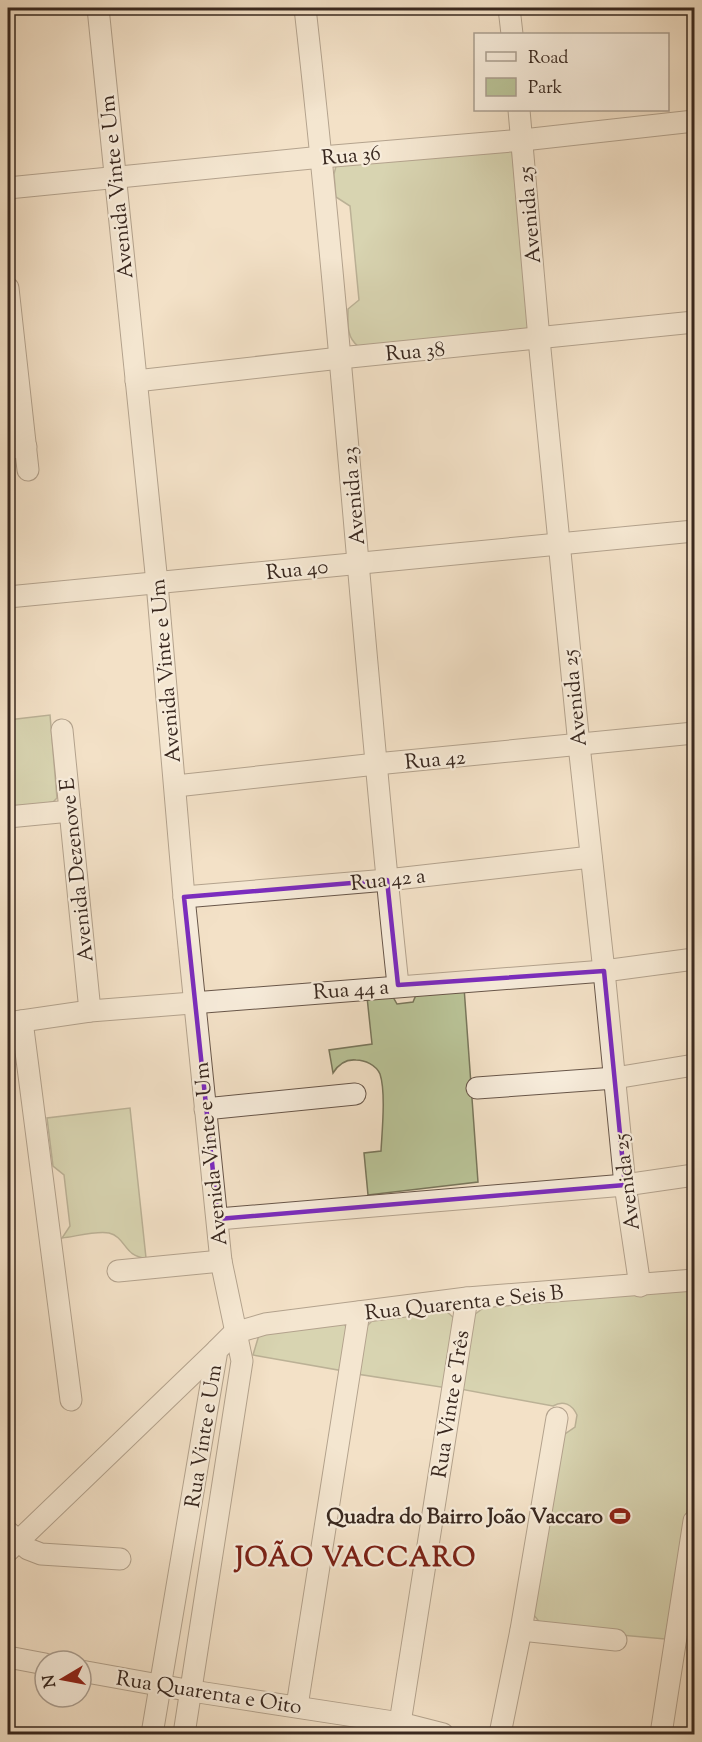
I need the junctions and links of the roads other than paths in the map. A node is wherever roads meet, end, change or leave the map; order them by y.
1 (98, 8) edge
2 (305, 8) edge
3 (509, 8) edge
4 (512, 33) edge
5 (519, 111) edge
6 (694, 121) edge
7 (523, 140) junction
8 (322, 157) junction
9 (115, 178) junction
10 (8, 188) edge
11 (8, 288) edge
12 (694, 322) edge
13 (539, 339) junction
14 (340, 358) junction
15 (136, 381) junction
16 (16, 448) edge
17 (28, 470) dead end
18 (694, 531) edge
19 (560, 544) junction
20 (359, 563) junction
21 (157, 583) junction
22 (8, 597) edge
23 (62, 729) dead end
24 (694, 734) edge
25 (579, 745) junction
26 (376, 764) junction
27 (176, 786) junction
28 (70, 811) junction
29 (8, 818) edge
30 (591, 857) junction
31 (387, 880) junction
32 (184, 897) junction
33 (694, 959) edge
34 (604, 971) junction
35 (398, 985) junction
36 (195, 1001) junction
37 (90, 1011) junction
38 (15, 1022) edge
39 (694, 1065) edge
40 (615, 1078) junction
41 (477, 1088) dead end
42 (355, 1094) dead end
43 (205, 1109) junction
44 (694, 1175) edge
45 (625, 1185) junction
46 (218, 1219) junction
47 (221, 1261) junction
48 (118, 1271) dead end
49 (694, 1280) edge
50 (640, 1286) junction
51 (467, 1298) junction
52 (359, 1312) junction
53 (234, 1333) junction
54 (217, 1350) junction
55 (71, 1400) dead end
56 (557, 1418) dead end
57 (694, 1521) edge
58 (11, 1541) edge
59 (120, 1559) dead end
60 (521, 1630) junction
61 (616, 1640) dead end
62 (8, 1657) edge
63 (33, 1662) edge
64 (93, 1673) edge
65 (161, 1686) junction
66 (192, 1691) junction
67 (297, 1706) junction
68 (400, 1723) junction
69 (152, 1734) edge
70 (184, 1734) edge
71 (438, 1734) edge
72 (500, 1734) edge
73 (661, 1734) edge

1 - 9 street, Avenida Vinte e Um
2 - 8 street, Avenida 23
3 - 4 street
5 - 7 street, Avenida 25
6 - 7 street, Rua 36
7 - 8 street, Rua 36
7 - 13 street, Avenida 25
8 - 9 street, Rua 36
8 - 14 street, Avenida 23
9 - 10 street, Rua 36
9 - 15 street, Avenida Vinte e Um
11 - 16 street
12 - 13 street, Rua 38
13 - 14 street, Rua 38
13 - 19 street, Avenida 25
14 - 15 street, Rua 38
14 - 20 street, Avenida 23
15 - 21 street, Avenida Vinte e Um
16 - 17 street
18 - 19 street, Rua 40
19 - 20 street, Rua 40
19 - 25 street, Avenida 25
20 - 21 street, Rua 40
20 - 26 street, Avenida 23
21 - 22 street, Rua 40
21 - 27 street, Avenida Vinte e Um
23 - 28 street, Avenida Dezenove E
24 - 25 street, Rua 42
25 - 26 street, Rua 42
25 - 30 street, Avenida 25
26 - 27 street, Rua 42
26 - 31 street, Avenida 23
27 - 32 street, Avenida Vinte e Um
28 - 29 street
28 - 37 street, Avenida Dezenove E
30 - 31 street, Rua 42 a
30 - 34 street, Avenida 25
31 - 32 street, Rua 42 a
31 - 35 street, Avenida 23
32 - 36 street, Avenida Vinte e Um
33 - 34 street, Rua 44 a
34 - 35 street, Rua 44 a
34 - 40 street, Avenida 25
35 - 36 street, Rua 44 a
36 - 37 street, Rua 44 a
36 - 43 street, Avenida Vinte e Um
37 - 38 street, Rua 44 a
38 - 55 street
39 - 40 street
40 - 41 street
40 - 45 street, Avenida 25
42 - 43 street
43 - 46 street, Avenida Vinte e Um
44 - 45 street
45 - 46 street
45 - 50 street, Avenida 25
46 - 47 street, Avenida Vinte e Um
47 - 48 street
47 - 53 street, Avenida Vinte e Um
49 - 50 street, Rua Quarenta e Seis B
50 - 51 street, Rua Quarenta e Seis B
51 - 52 street, Rua Quarenta e Seis B
51 - 68 street, Rua Vinte e Três
52 - 53 street, Rua Quarenta e Seis B
52 - 67 street
53 - 54 street, Rua Vinte e Um
53 - 66 street, Rua Vinte e Um
54 - 58 street
54 - 65 street, Rua Vinte e Um
56 - 60 street
57 - 73 street
58 - 59 street
60 - 61 street
60 - 72 street
62 - 63 street
64 - 65 street, Rua Quarenta e Oito
65 - 66 street, Rua Quarenta e Oito
65 - 69 street, Rua Vinte e Um
66 - 67 street, Rua Quarenta e Oito
66 - 70 street, Rua Vinte e Um
67 - 68 street, Rua Quarenta e Oito
68 - 71 street, Rua Quarenta e Oito

